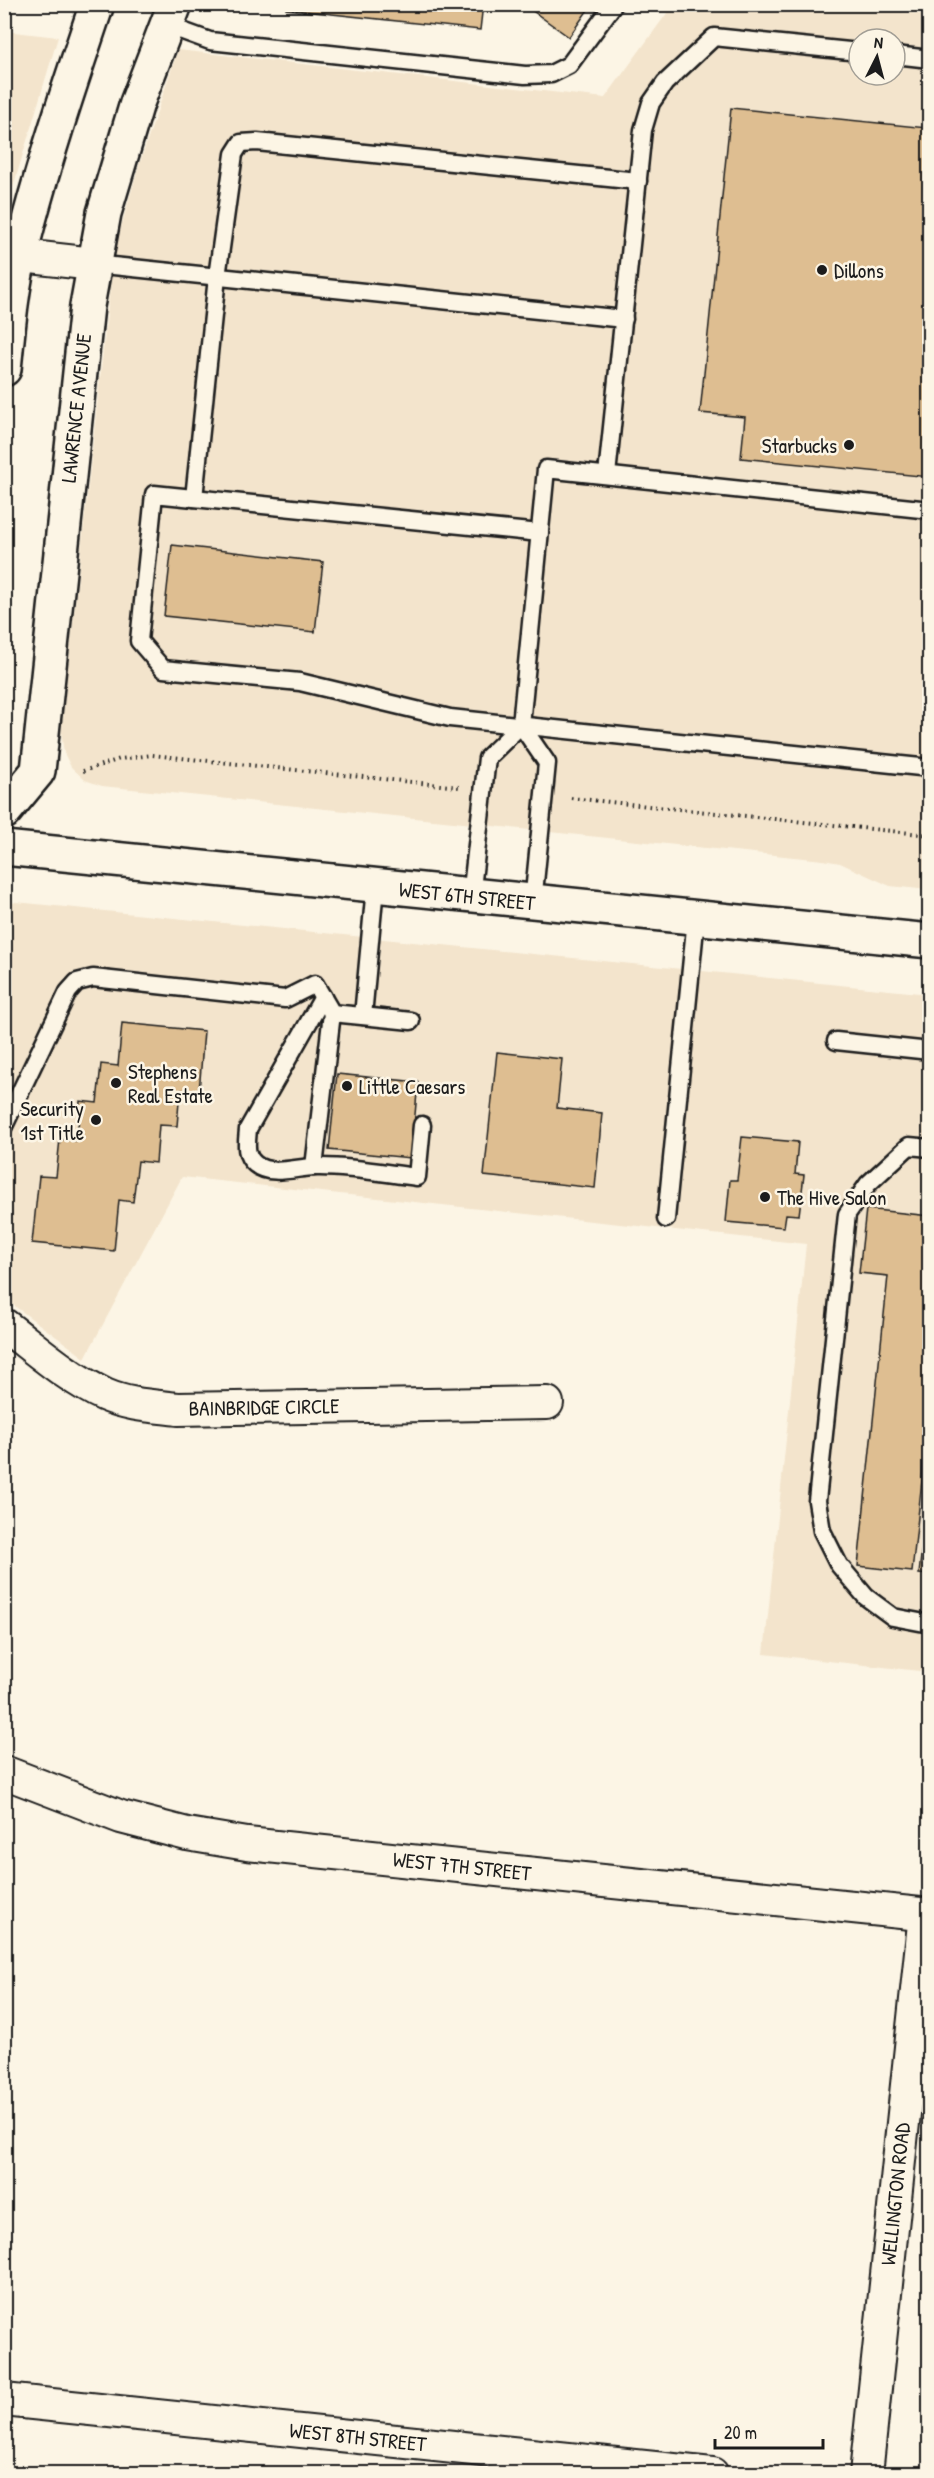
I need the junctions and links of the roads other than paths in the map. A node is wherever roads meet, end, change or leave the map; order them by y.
1 (97, 4) edge
2 (614, 4) edge
3 (170, 15) edge
4 (847, 51) edge
5 (907, 56) edge
6 (930, 59) edge
7 (638, 181) junction
8 (12, 255) edge
9 (94, 264) junction
10 (217, 277) junction
11 (624, 320) junction
12 (4, 369) edge
13 (607, 475) junction
14 (194, 498) junction
15 (930, 510) edge
16 (540, 533) junction
17 (521, 725) junction
18 (930, 768) edge
19 (4, 812) edge
20 (4, 848) edge
21 (375, 887) junction
22 (471, 897) junction
23 (532, 903) junction
24 (696, 918) junction
25 (930, 941) edge
26 (322, 997) junction
27 (332, 1013) junction
28 (363, 1016) junction
29 (411, 1021) dead end
30 (836, 1041) dead end
31 (930, 1051) edge
32 (6, 1117) edge
33 (422, 1125) dead end
34 (930, 1148) edge
35 (314, 1167) junction
36 (666, 1219) dead end
37 (4, 1325) edge
38 (547, 1403) dead end
39 (930, 1624) edge
40 (4, 1772) edge
41 (927, 1914) edge
42 (4, 2400) edge
43 (712, 2474) edge
44 (866, 2474) edge

1 - 8 street
2 - 3 lane
3 - 9 street, LAWRENCE AVENUE
4 - 7 lane
5 - 6 lane
7 - 10 lane
7 - 11 lane
8 - 9 street
8 - 12 street
9 - 10 lane
9 - 19 street, LAWRENCE AVENUE
10 - 11 lane
10 - 14 lane
11 - 13 lane
13 - 15 lane
13 - 16 lane
14 - 16 lane
14 - 17 lane
16 - 17 lane
17 - 18 lane
17 - 22 lane
17 - 23 lane
20 - 21 street, WEST 6TH STREET
21 - 22 street, WEST 6TH STREET
21 - 28 lane
22 - 23 street, WEST 6TH STREET
23 - 24 street, WEST 6TH STREET
24 - 25 street, WEST 6TH STREET
24 - 36 lane
26 - 27 lane
26 - 32 lane
26 - 35 lane
27 - 28 lane
27 - 35 lane
28 - 29 lane
30 - 31 lane
33 - 35 lane
34 - 39 lane
37 - 38 street, BAINBRIDGE CIRCLE
40 - 41 street, WEST 7TH STREET
41 - 44 street, WELLINGTON ROAD
42 - 43 street, WEST 8TH STREET

